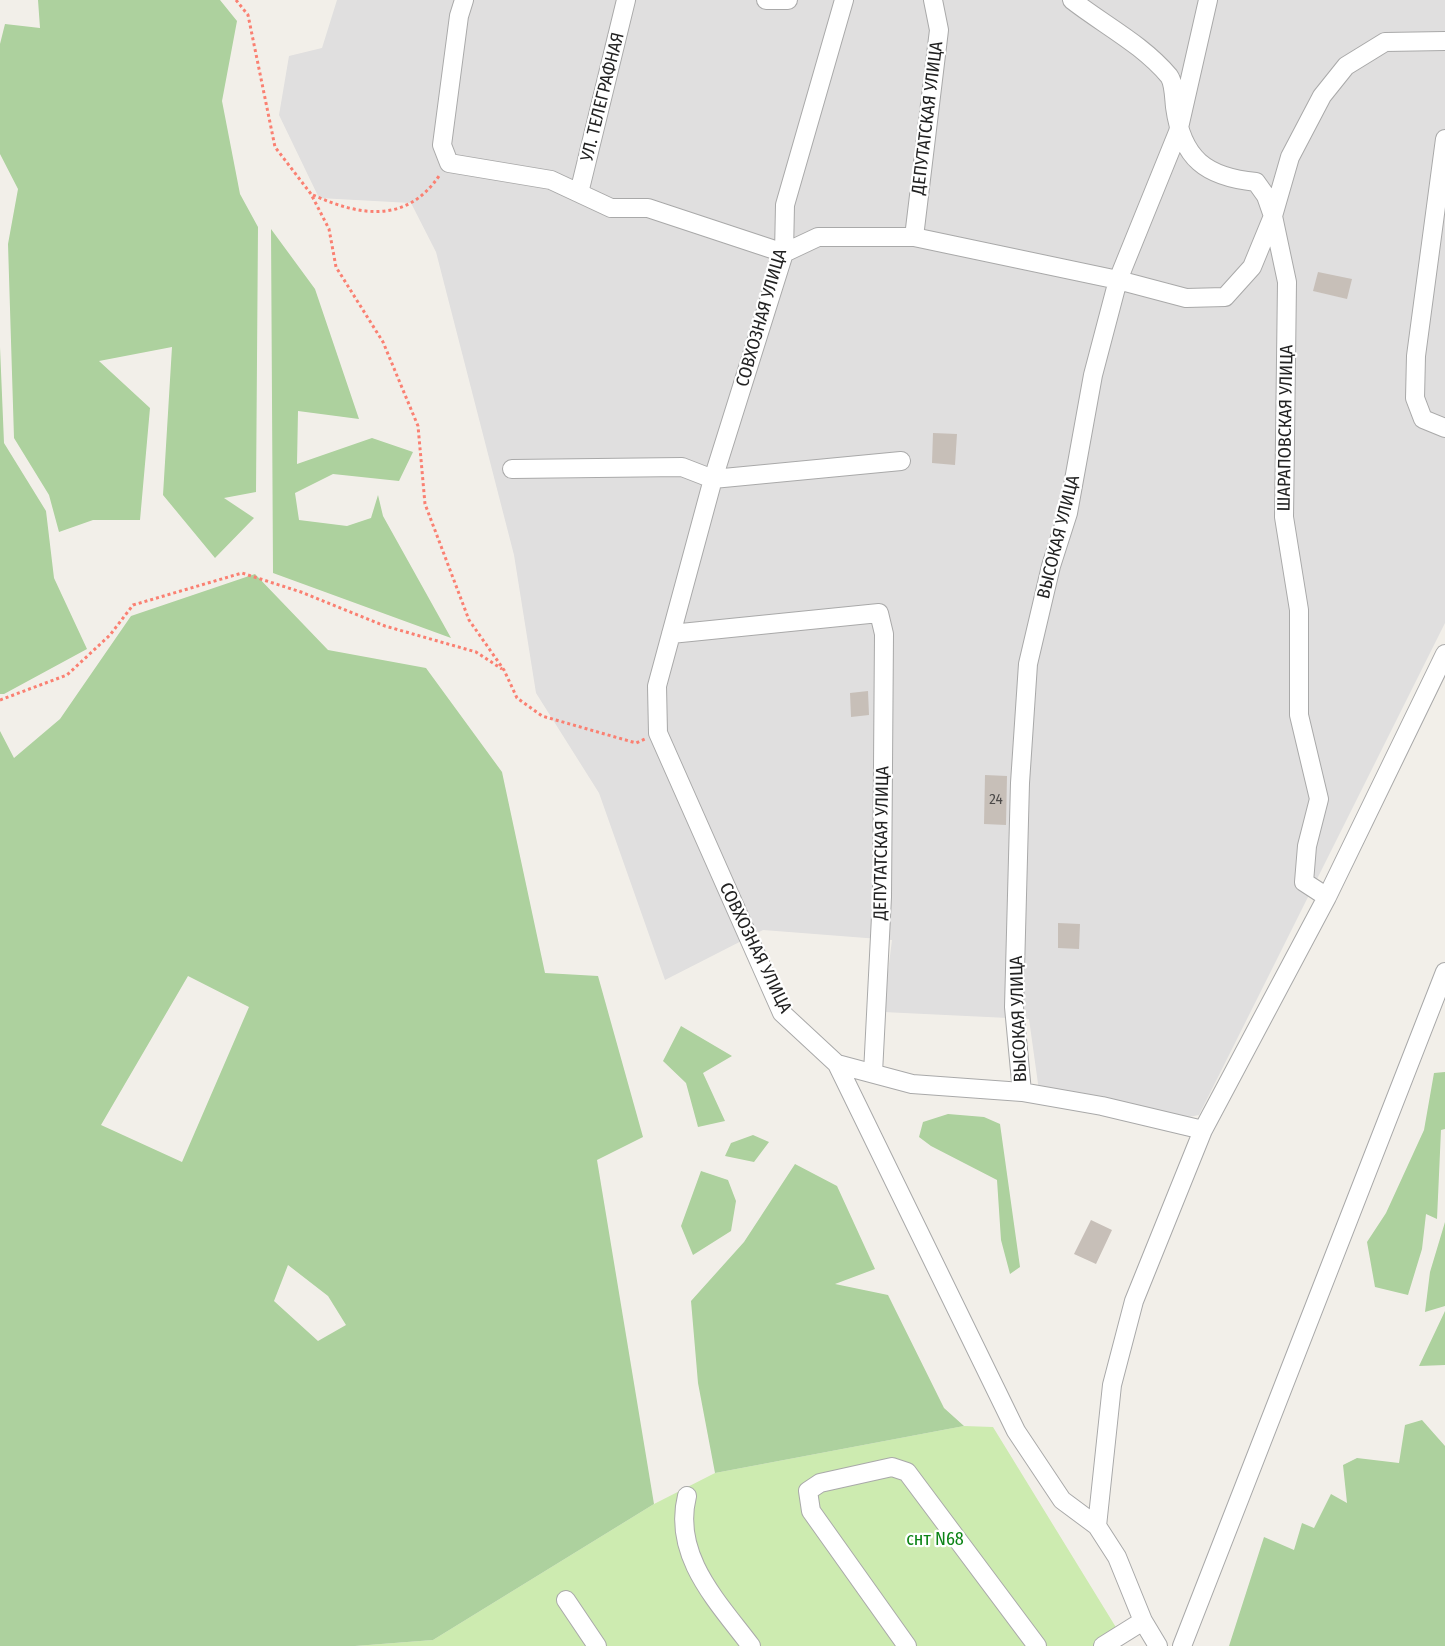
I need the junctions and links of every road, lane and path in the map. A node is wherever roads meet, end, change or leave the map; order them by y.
1 (236, 0) edge
2 (464, 0) edge
3 (626, 0) edge
4 (766, 0) edge
5 (788, 0) edge
6 (844, 0) edge
7 (933, 0) edge
8 (1071, 0) edge
9 (1208, 0) edge
10 (1445, 41) edge
11 (1178, 132) junction
12 (1445, 139) edge
13 (1290, 157) junction
14 (449, 163) junction
15 (1256, 182) junction
16 (579, 193) junction
17 (311, 194) junction
18 (1273, 216) junction
19 (914, 237) junction
20 (784, 253) junction
21 (1118, 280) junction
22 (1445, 428) edge
23 (901, 461) dead end
24 (512, 469) dead end
25 (713, 479) junction
26 (671, 634) junction
27 (1445, 654) edge
28 (504, 670) junction
29 (0, 700) edge
30 (658, 734) junction
31 (1327, 897) junction
32 (1445, 972) edge
33 (837, 1064) junction
34 (873, 1073) junction
35 (1022, 1092) junction
36 (1203, 1130) junction
37 (687, 1496) dead end
38 (1097, 1526) junction
39 (566, 1600) dead end
40 (1143, 1621) junction
41 (597, 1646) edge
42 (751, 1646) edge
43 (907, 1646) edge
44 (1037, 1646) edge
45 (1103, 1646) edge
46 (1158, 1646) edge
47 (1182, 1646) edge

1 - 17 path
2 - 14 street
3 - 16 street, УЛ. ТЕЛЕГРАФНАЯ
4 - 5 street
6 - 20 street, СОВХОЗНАЯ УЛИЦА
7 - 19 street, ДЕПУТАТСКАЯ УЛИЦА
8 - 11 street
9 - 11 street, ВЫСОКАЯ УЛИЦА
10 - 13 street, ШАРАПОВСКАЯ УЛИЦА
11 - 15 street
11 - 21 street, ВЫСОКАЯ УЛИЦА
12 - 22 street
13 - 15 street
13 - 18 street, ШАРАПОВСКАЯ УЛИЦА
14 - 16 street
14 - 17 path
15 - 18 street
16 - 20 street
17 - 28 path
18 - 21 street
18 - 31 street, ШАРАПОВСКАЯ УЛИЦА
19 - 20 street
19 - 21 street
20 - 25 street, СОВХОЗНАЯ УЛИЦА
21 - 35 street, ВЫСОКАЯ УЛИЦА
23 - 25 street
24 - 25 street
25 - 26 street, СОВХОЗНАЯ УЛИЦА
26 - 30 street, СОВХОЗНАЯ УЛИЦА
26 - 34 street, ДЕПУТАТСКАЯ УЛИЦА
27 - 31 street
28 - 29 path
28 - 30 path
30 - 33 street, СОВХОЗНАЯ УЛИЦА
31 - 36 street
32 - 47 street
33 - 34 street, СОВХОЗНАЯ УЛИЦА
33 - 38 street
34 - 35 street, СОВХОЗНАЯ УЛИЦА
35 - 36 street, СОВХОЗНАЯ УЛИЦА
36 - 38 street
37 - 42 street
38 - 40 street
39 - 41 street
40 - 45 street
40 - 46 street
43 - 44 street

